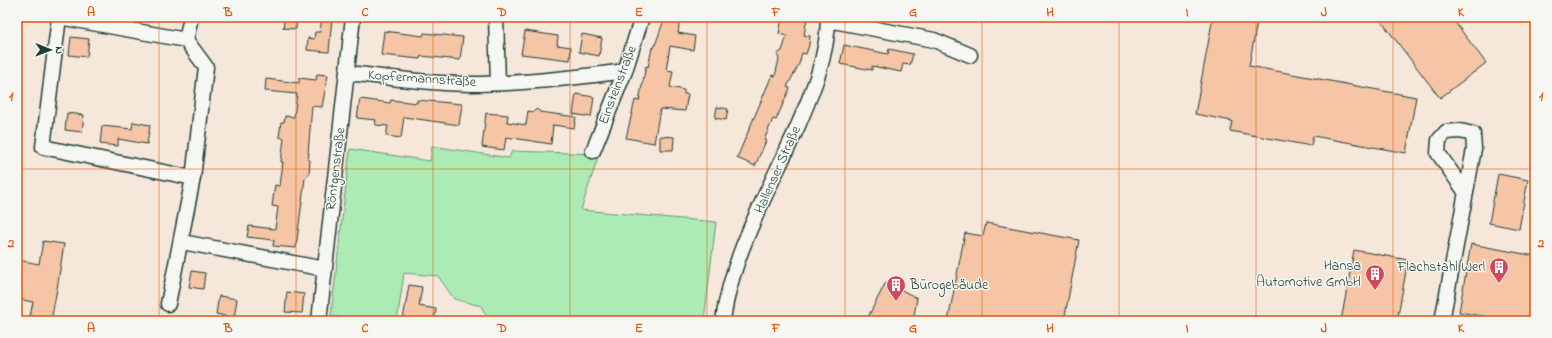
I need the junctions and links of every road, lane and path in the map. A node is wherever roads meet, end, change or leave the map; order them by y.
1 (191, 17) edge
2 (353, 17) edge
3 (496, 17) edge
4 (642, 17) edge
5 (828, 18) edge
6 (186, 40) junction
7 (970, 55) dead end
8 (625, 71) junction
9 (347, 73) junction
10 (498, 83) junction
11 (593, 151) dead end
12 (193, 178) junction
13 (1466, 193) dead end
14 (182, 242) junction
15 (325, 269) junction
16 (168, 304) dead end
17 (319, 321) edge
18 (723, 321) edge
19 (1442, 321) edge

1 - 6 street
2 - 9 street, Röntgenstraße
3 - 10 street
4 - 8 street, Einsteinstraße
5 - 7 street
5 - 18 street, Hallenser Straße
6 - 12 street
6 - 12 street
8 - 10 street, Kopfermannstraße
8 - 11 street, Einsteinstraße
9 - 10 street, Kopfermannstraße
9 - 15 street, Röntgenstraße
12 - 14 street
13 - 19 street
14 - 15 street
14 - 16 street
15 - 17 street, Röntgenstraße

